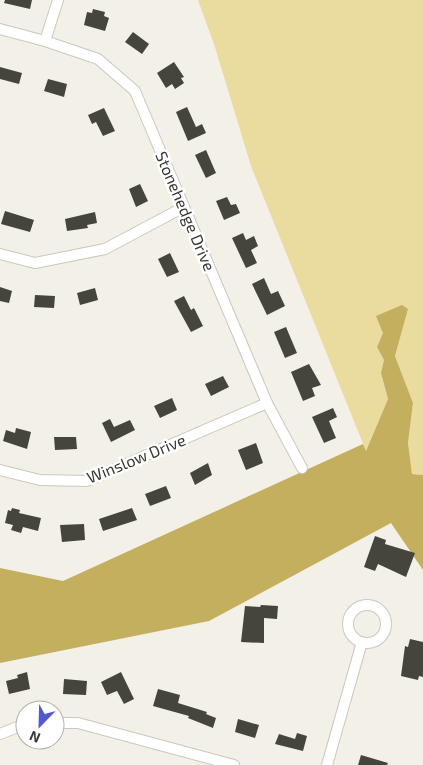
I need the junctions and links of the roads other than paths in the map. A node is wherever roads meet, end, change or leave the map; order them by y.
1 (58, 0) edge
2 (0, 29) edge
3 (46, 41) junction
4 (184, 207) junction
5 (0, 254) edge
6 (268, 403) junction
7 (302, 468) dead end
8 (0, 470) edge
9 (362, 642) dead end
10 (65, 723) edge
11 (15, 728) edge
12 (0, 734) edge
13 (234, 765) edge
14 (327, 765) edge

1 - 3 street
2 - 3 street, Stonehedge Drive
3 - 4 street, Stonehedge Drive
4 - 5 street
4 - 6 street, Stonehedge Drive
6 - 7 street, Stonehedge Drive
6 - 8 street, Winslow Drive
9 - 14 street
10 - 13 street
11 - 12 street

